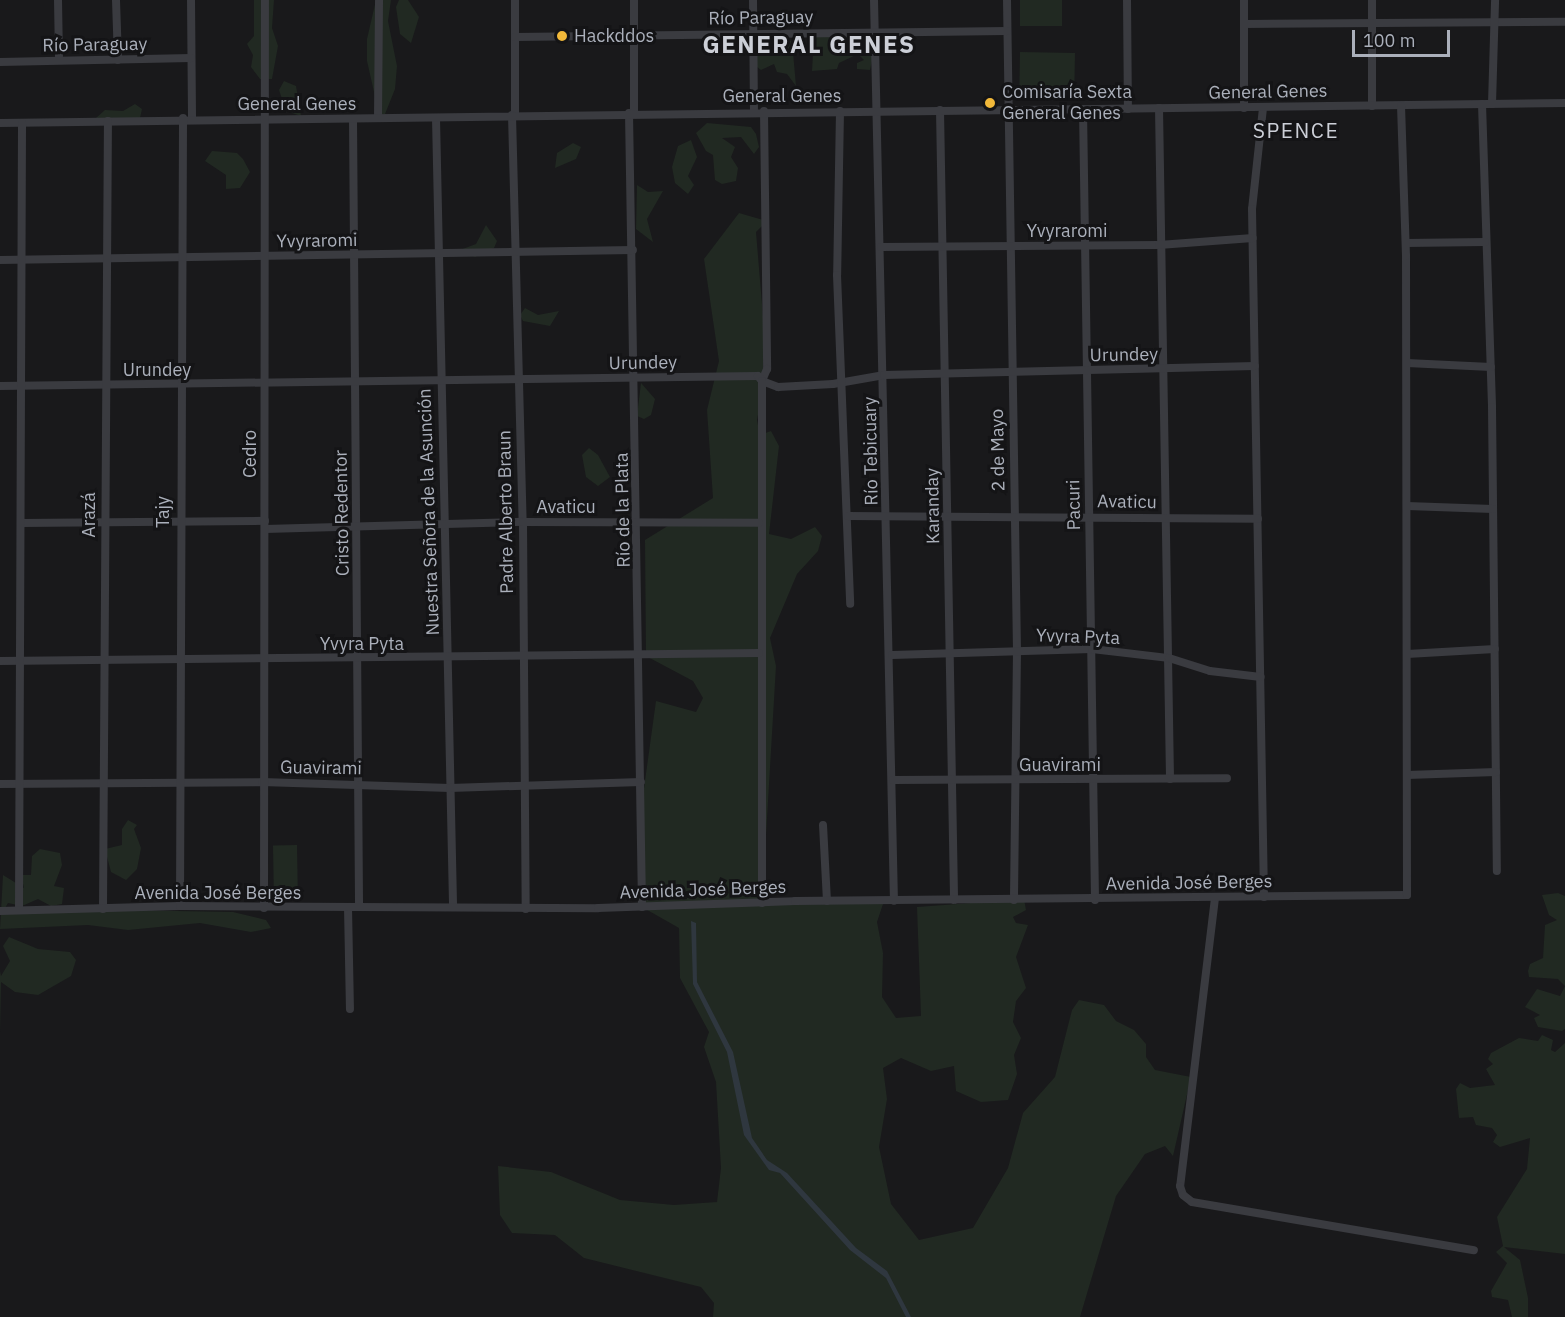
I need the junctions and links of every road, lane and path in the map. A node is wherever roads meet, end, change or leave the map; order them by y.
1 (58, 0) edge
2 (116, 0) edge
3 (191, 0) edge
4 (265, 0) edge
5 (379, 0) edge
6 (515, 0) edge
7 (634, 0) edge
8 (753, 0) edge
9 (874, 0) edge
10 (1007, 0) edge
11 (1127, 0) edge
12 (1244, 0) edge
13 (1372, 0) edge
14 (1495, 0) edge
15 (1372, 22) junction
16 (1494, 22) junction
17 (1565, 22) edge
18 (1244, 24) junction
19 (1007, 31) junction
20 (875, 32) junction
21 (754, 33) junction
22 (634, 35) junction
23 (515, 37) junction
24 (191, 58) junction
25 (59, 60) junction
26 (118, 60) junction
27 (0, 62) edge
28 (1565, 103) edge
29 (1482, 104) junction
30 (1492, 104) junction
31 (1372, 106) junction
32 (1401, 106) junction
33 (1159, 108) junction
34 (1244, 108) junction
35 (1263, 108) junction
36 (1007, 109) junction
37 (1083, 109) junction
38 (1128, 109) junction
39 (877, 110) junction
40 (754, 111) junction
41 (764, 111) junction
42 (840, 111) junction
43 (940, 111) junction
44 (632, 113) junction
45 (514, 115) junction
46 (183, 118) junction
47 (192, 118) junction
48 (378, 118) junction
49 (436, 118) junction
50 (264, 119) junction
51 (353, 119) junction
52 (108, 121) junction
53 (0, 123) edge
54 (22, 123) junction
55 (1253, 238) junction
56 (1485, 242) junction
57 (1406, 243) junction
58 (1159, 245) junction
59 (1009, 246) junction
60 (1084, 246) junction
61 (881, 247) junction
62 (942, 247) junction
63 (633, 250) junction
64 (516, 253) junction
65 (439, 255) junction
66 (353, 256) junction
67 (266, 257) junction
68 (106, 258) junction
69 (182, 258) junction
70 (0, 260) edge
71 (21, 260) junction
72 (1407, 363) junction
73 (1255, 366) junction
74 (1491, 367) junction
75 (1162, 370) junction
76 (1086, 371) junction
77 (1011, 372) junction
78 (946, 373) junction
79 (884, 375) junction
80 (634, 378) junction
81 (519, 381) junction
82 (762, 381) junction
83 (844, 382) junction
84 (440, 383) junction
85 (265, 384) junction
86 (354, 384) junction
87 (104, 385) junction
88 (179, 385) junction
89 (0, 386) edge
90 (19, 386) junction
91 (1407, 506) junction
92 (1493, 509) junction
93 (848, 516) junction
94 (1089, 516) junction
95 (888, 518) junction
96 (947, 518) junction
97 (1014, 518) junction
98 (1165, 518) junction
99 (1258, 519) junction
100 (638, 521) junction
101 (104, 522) junction
102 (178, 522) junction
103 (523, 522) junction
104 (21, 523) junction
105 (759, 523) junction
106 (265, 525) junction
107 (445, 525) junction
108 (357, 526) junction
109 (850, 604) dead end
110 (1092, 649) junction
111 (1495, 649) junction
112 (1017, 651) junction
113 (639, 652) junction
114 (951, 652) junction
115 (759, 653) junction
116 (525, 654) junction
117 (1407, 654) junction
118 (892, 655) junction
119 (448, 657) junction
120 (178, 658) junction
121 (263, 658) junction
122 (1169, 658) junction
123 (359, 659) junction
124 (103, 660) junction
125 (0, 661) edge
126 (19, 661) junction
127 (1261, 677) junction
128 (1496, 772) junction
129 (1407, 776) junction
130 (1227, 778) dead end
131 (1170, 779) junction
132 (893, 780) junction
133 (954, 780) junction
134 (1016, 781) junction
135 (1094, 781) junction
136 (177, 782) junction
137 (262, 782) junction
138 (641, 782) junction
139 (19, 783) junction
140 (103, 783) junction
141 (360, 783) junction
142 (0, 784) edge
143 (525, 786) junction
144 (450, 788) junction
145 (823, 825) dead end
146 (1497, 871) dead end
147 (1264, 897) junction
148 (1215, 898) junction
149 (954, 900) junction
150 (1014, 900) junction
151 (1095, 900) junction
152 (827, 901) junction
153 (894, 901) junction
154 (762, 903) junction
155 (180, 906) junction
156 (453, 906) junction
157 (348, 907) junction
158 (642, 907) junction
159 (264, 908) junction
160 (359, 908) junction
161 (103, 909) junction
162 (525, 909) junction
163 (19, 910) junction
164 (0, 911) edge
165 (350, 1009) dead end
166 (1474, 1250) dead end

1 - 25 street
2 - 26 street
3 - 24 street
4 - 50 street, Cedro
5 - 48 street
6 - 23 street, Padre Alberto Braun
7 - 22 street, Río de la Plata
8 - 21 street
9 - 20 street, Río Tebicuary
10 - 19 street, 2 de Mayo
11 - 38 street
12 - 18 street
13 - 15 street
14 - 16 street
15 - 16 street
15 - 18 street
15 - 31 street
16 - 17 street
16 - 30 street
18 - 34 street
19 - 20 street, Río Paraguay
19 - 36 street, 2 de Mayo
20 - 21 street, Río Paraguay
20 - 39 street, Río Tebicuary
21 - 22 street, Río Paraguay
21 - 40 street
22 - 23 street, Río Paraguay
22 - 44 street, Río de la Plata
23 - 45 street, Padre Alberto Braun
24 - 26 street, Río Paraguay
24 - 47 street
25 - 26 street, Río Paraguay
25 - 27 street, Río Paraguay
28 - 30 street, General Genes
29 - 30 street, General Genes
29 - 32 street, General Genes
29 - 56 street
31 - 32 street, General Genes
31 - 35 street, General Genes
32 - 57 street
33 - 34 street, General Genes
33 - 38 street, General Genes
33 - 58 street
34 - 35 street, General Genes
35 - 55 street
36 - 37 street, General Genes
36 - 43 street, General Genes
36 - 59 street, 2 de Mayo
37 - 38 street, General Genes
37 - 60 street, Pacuri
39 - 42 street, General Genes
39 - 43 street, General Genes
39 - 61 street, Río Tebicuary
40 - 41 street, General Genes
40 - 44 street, General Genes
41 - 42 street, General Genes
41 - 82 street
42 - 83 street
43 - 62 street, Karanday
44 - 45 street, General Genes
44 - 63 street, Río de la Plata
45 - 49 street, General Genes
45 - 64 street, Padre Alberto Braun
46 - 47 street, General Genes
46 - 52 street, General Genes
46 - 69 street, Tajy
47 - 50 street, General Genes
48 - 49 street, General Genes
48 - 51 street, General Genes
49 - 65 street, Nuestra Señora de la Asunción
50 - 51 street, General Genes
50 - 67 street, Cedro
51 - 66 street, Cristo Redentor
52 - 54 street, General Genes
52 - 68 street, Arazá
53 - 54 street, General Genes
54 - 71 street
55 - 58 street, Yvyraromi
55 - 73 street
56 - 57 street
56 - 74 street
57 - 72 street
58 - 60 street, Yvyraromi
58 - 75 street
59 - 60 street, Yvyraromi
59 - 62 street, Yvyraromi
59 - 77 street, 2 de Mayo
60 - 76 street, Pacuri
61 - 62 street, Yvyraromi
61 - 79 street, Río Tebicuary
62 - 78 street, Karanday
63 - 64 street, Yvyraromi
63 - 80 street, Río de la Plata
64 - 65 street, Yvyraromi
64 - 81 street, Padre Alberto Braun
65 - 66 street, Yvyraromi
65 - 84 street, Nuestra Señora de la Asunción
66 - 67 street, Yvyraromi
66 - 86 street, Cristo Redentor
67 - 69 street, Yvyraromi
67 - 85 street, Cedro
68 - 69 street, Yvyraromi
68 - 71 street, Yvyraromi
68 - 87 street, Arazá
69 - 88 street, Tajy
70 - 71 street, Yvyraromi
71 - 90 street
72 - 74 street
72 - 91 street
73 - 75 street, Urundey
73 - 99 street
74 - 92 street
75 - 76 street, Urundey
75 - 98 street
76 - 77 street, Urundey
76 - 94 street, Pacuri
77 - 78 street, Urundey
77 - 97 street, 2 de Mayo
78 - 79 street, Urundey
78 - 96 street, Karanday
79 - 83 street, Urundey
79 - 95 street, Río Tebicuary
80 - 81 street, Urundey
80 - 82 street, Urundey
80 - 100 street, Río de la Plata
81 - 84 street, Urundey
81 - 103 street, Padre Alberto Braun
82 - 83 street, Urundey
82 - 105 street
83 - 93 street
84 - 86 street, Urundey
84 - 107 street, Nuestra Señora de la Asunción
85 - 86 street, Urundey
85 - 88 street, Urundey
85 - 106 street, Cedro
86 - 108 street, Cristo Redentor
87 - 88 street, Urundey
87 - 90 street, Urundey
87 - 101 street, Arazá
88 - 102 street, Tajy
89 - 90 street, Urundey
90 - 104 street
91 - 92 street
91 - 117 street
92 - 111 street
93 - 95 street, Avaticu
93 - 109 street
94 - 97 street, Avaticu
94 - 98 street, Avaticu
94 - 110 street, Pacuri
95 - 96 street, Avaticu
95 - 118 street, Río Tebicuary
96 - 97 street, Avaticu
96 - 114 street, Karanday
97 - 112 street, 2 de Mayo
98 - 99 street, Avaticu
98 - 122 street
99 - 127 street
100 - 103 street, Avaticu
100 - 105 street, Avaticu
100 - 113 street, Río de la Plata
101 - 102 street, Avaticu
101 - 104 street, Avaticu
101 - 124 street, Arazá
102 - 106 street, Avaticu
102 - 120 street, Tajy
103 - 107 street, Avaticu
103 - 116 street, Padre Alberto Braun
104 - 126 street
105 - 115 street
106 - 108 street, Avaticu
106 - 121 street, Cedro
107 - 108 street, Avaticu
107 - 119 street, Nuestra Señora de la Asunción
108 - 123 street, Cristo Redentor
110 - 112 street, Yvyra Pyta
110 - 122 street, Yvyra Pyta
110 - 135 street, Pacuri
111 - 117 street
111 - 128 street
112 - 114 street, Yvyra Pyta
112 - 134 street, 2 de Mayo
113 - 115 street, Yvyra Pyta
113 - 116 street, Yvyra Pyta
113 - 138 street, Río de la Plata
114 - 118 street, Yvyra Pyta
114 - 133 street, Karanday
115 - 154 street
116 - 119 street, Yvyra Pyta
116 - 143 street, Padre Alberto Braun
117 - 129 street
118 - 132 street, Río Tebicuary
119 - 123 street, Yvyra Pyta
119 - 144 street, Nuestra Señora de la Asunción
120 - 121 street, Yvyra Pyta
120 - 124 street, Yvyra Pyta
120 - 136 street, Tajy
121 - 123 street, Yvyra Pyta
121 - 137 street, Cedro
122 - 127 street, Yvyra Pyta
122 - 131 street
123 - 141 street, Cristo Redentor
124 - 126 street, Yvyra Pyta
124 - 140 street, Arazá
125 - 126 street, Yvyra Pyta
126 - 139 street
127 - 147 street
128 - 129 street
128 - 146 street
129 - 147 street, Avenida José Berges
130 - 131 street, Guavirami
131 - 135 street, Guavirami
132 - 133 street, Guavirami
132 - 153 street, Río Tebicuary
133 - 134 street, Guavirami
133 - 149 street, Karanday
134 - 135 street, Guavirami
134 - 150 street, 2 de Mayo
135 - 151 street, Pacuri
136 - 137 street, Guavirami
136 - 140 street, Guavirami
136 - 155 street, Tajy
137 - 141 street, Guavirami
137 - 159 street, Cedro
138 - 143 street, Guavirami
138 - 158 street, Río de la Plata
139 - 140 street, Guavirami
139 - 142 street, Guavirami
139 - 163 street
140 - 161 street, Arazá
141 - 144 street, Guavirami
141 - 160 street, Cristo Redentor
143 - 144 street, Guavirami
143 - 162 street, Padre Alberto Braun
144 - 156 street, Nuestra Señora de la Asunción
145 - 152 street
147 - 148 street, Avenida José Berges
148 - 151 street, Avenida José Berges
148 - 166 street
149 - 150 street, Avenida José Berges
149 - 153 street, Avenida José Berges
150 - 151 street, Avenida José Berges
152 - 153 street, Avenida José Berges
152 - 154 street, Avenida José Berges
154 - 158 street, Avenida José Berges
155 - 159 street, Avenida José Berges
155 - 161 street, Avenida José Berges
156 - 160 street, Avenida José Berges
156 - 162 street, Avenida José Berges
157 - 159 street, Avenida José Berges
157 - 160 street, Avenida José Berges
157 - 165 street
158 - 162 street, Avenida José Berges
161 - 163 street, Avenida José Berges
163 - 164 street, Avenida José Berges

